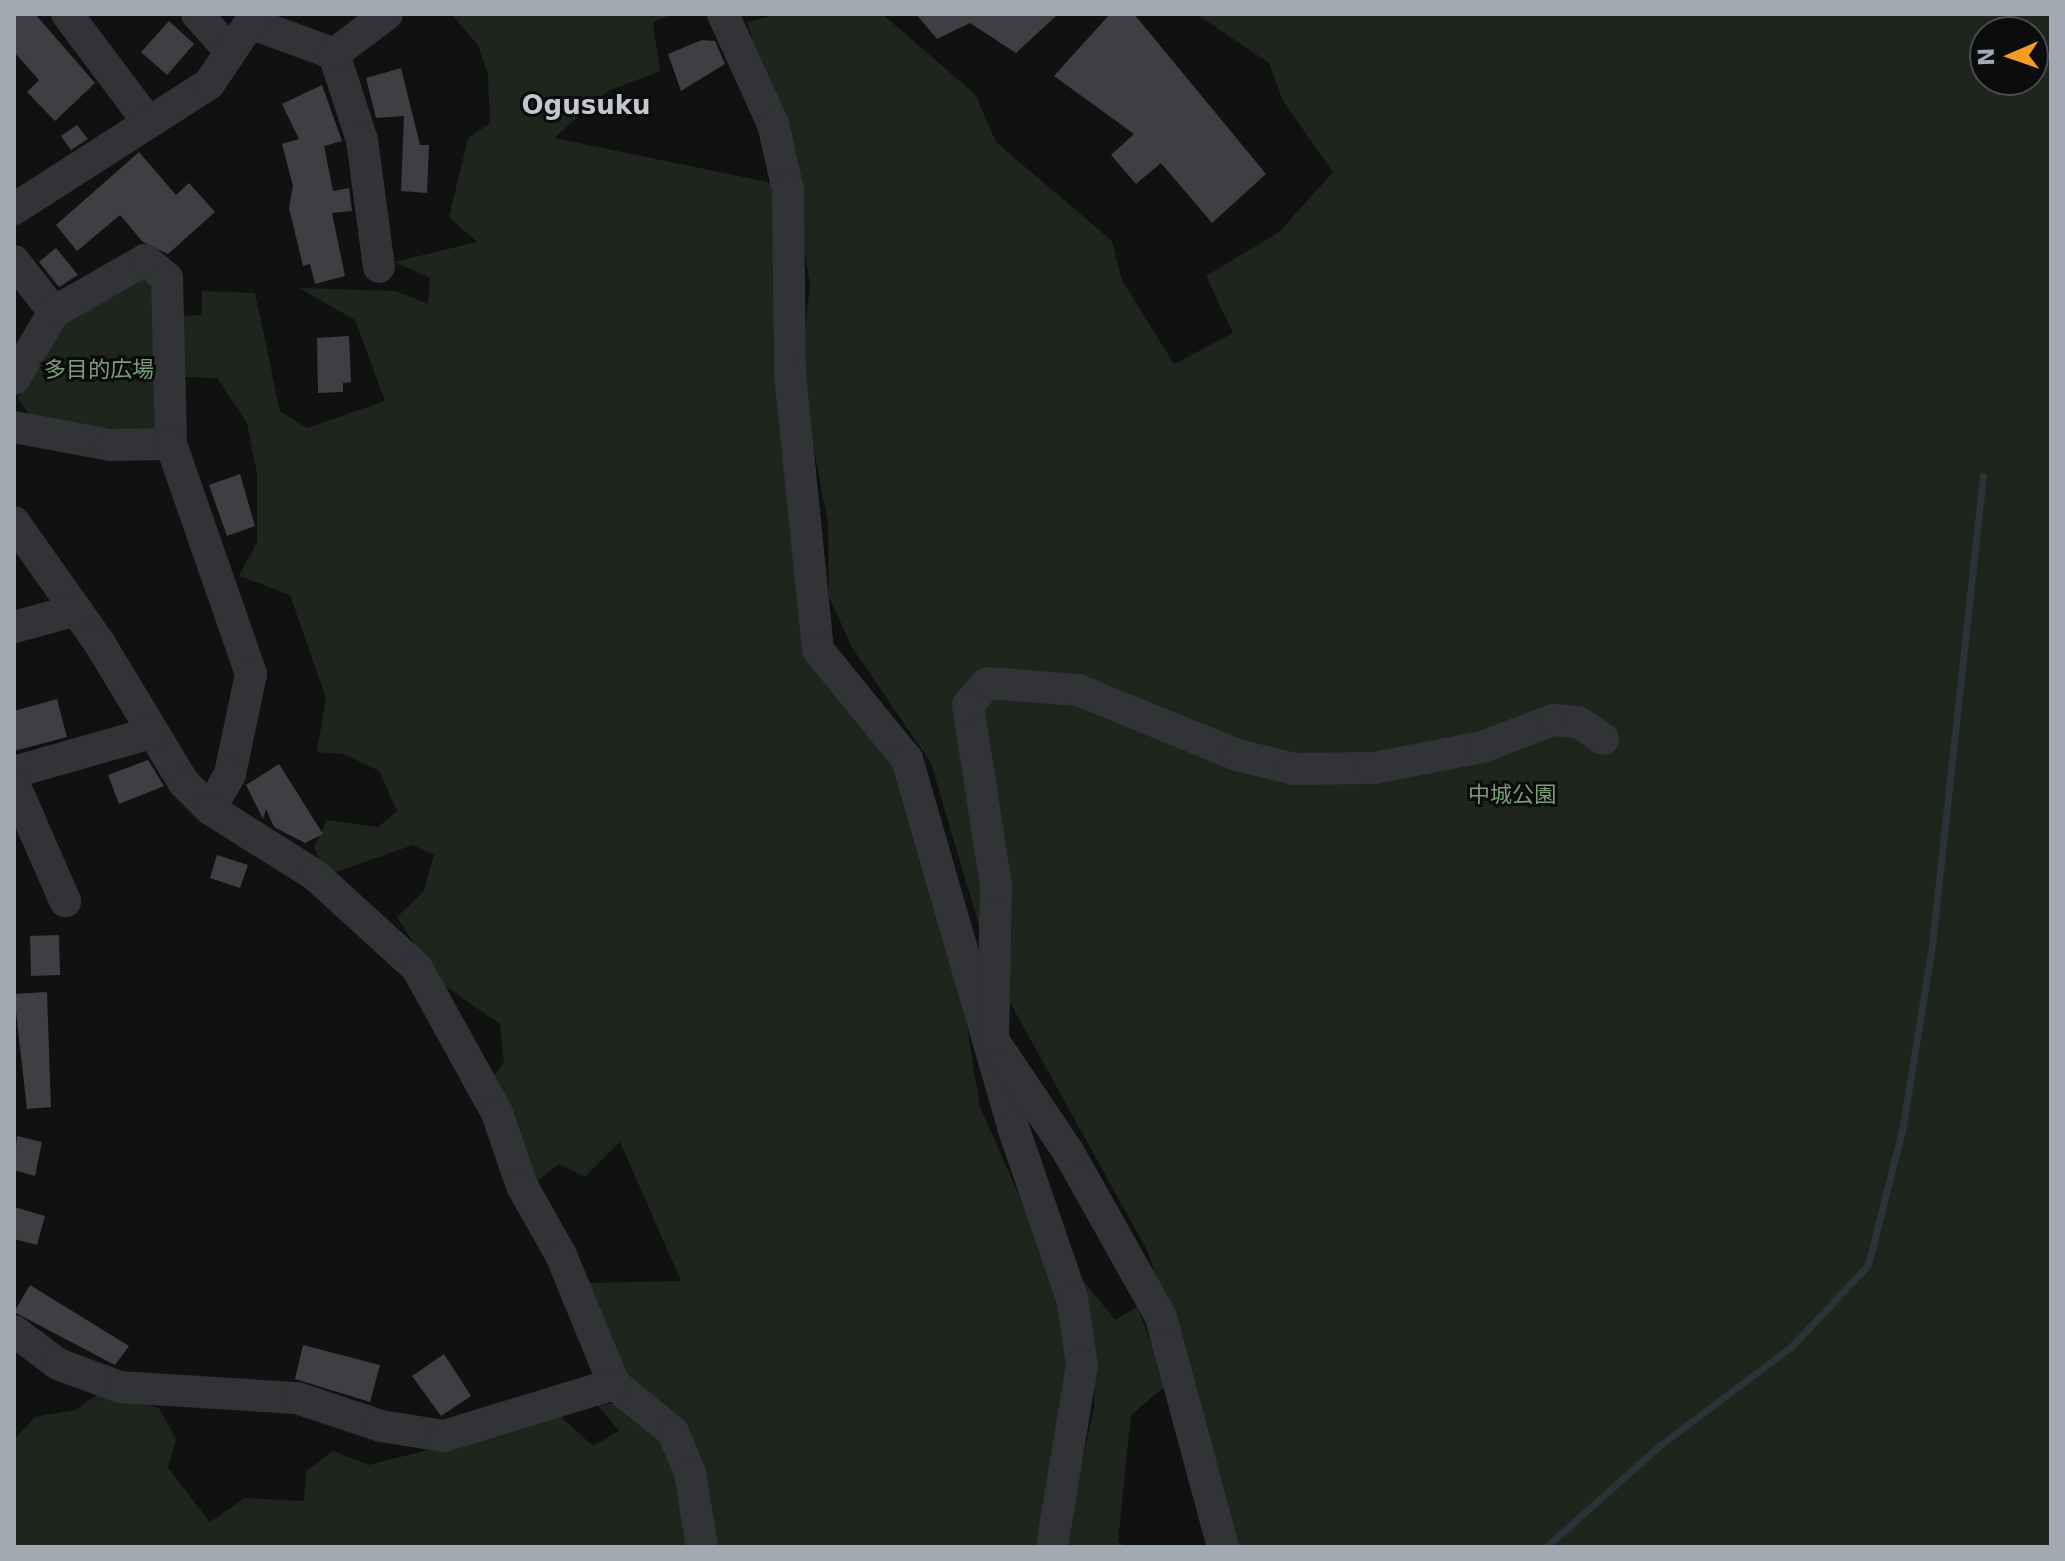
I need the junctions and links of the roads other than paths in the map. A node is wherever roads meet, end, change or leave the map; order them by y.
1 (67, 14) edge
2 (197, 14) edge
3 (387, 14) edge
4 (723, 14) edge
5 (255, 19) edge
6 (229, 50) junction
7 (334, 54) junction
8 (148, 122) junction
9 (14, 209) edge
10 (14, 261) edge
11 (379, 267) dead end
12 (54, 312) junction
13 (14, 379) edge
14 (14, 427) edge
15 (171, 444) junction
16 (14, 522) edge
17 (77, 610) junction
18 (14, 627) edge
19 (151, 733) junction
20 (1603, 739) dead end
21 (14, 772) edge
22 (14, 784) edge
23 (210, 809) junction
24 (65, 901) dead end
25 (993, 1040) junction
26 (14, 1331) edge
27 (614, 1384) junction
28 (702, 1547) edge
29 (1052, 1547) edge
30 (1223, 1547) edge

1 - 8 street
2 - 6 street
3 - 7 street
4 - 25 street
5 - 6 street
5 - 7 street
6 - 8 street
7 - 11 street
8 - 9 street
10 - 12 street
12 - 13 street
12 - 15 street
14 - 15 street
15 - 23 street
16 - 17 street
17 - 18 street
17 - 19 street
19 - 21 street
19 - 23 street
20 - 25 street
22 - 24 street
23 - 27 street
25 - 29 street
25 - 30 street
26 - 27 street
27 - 28 street

